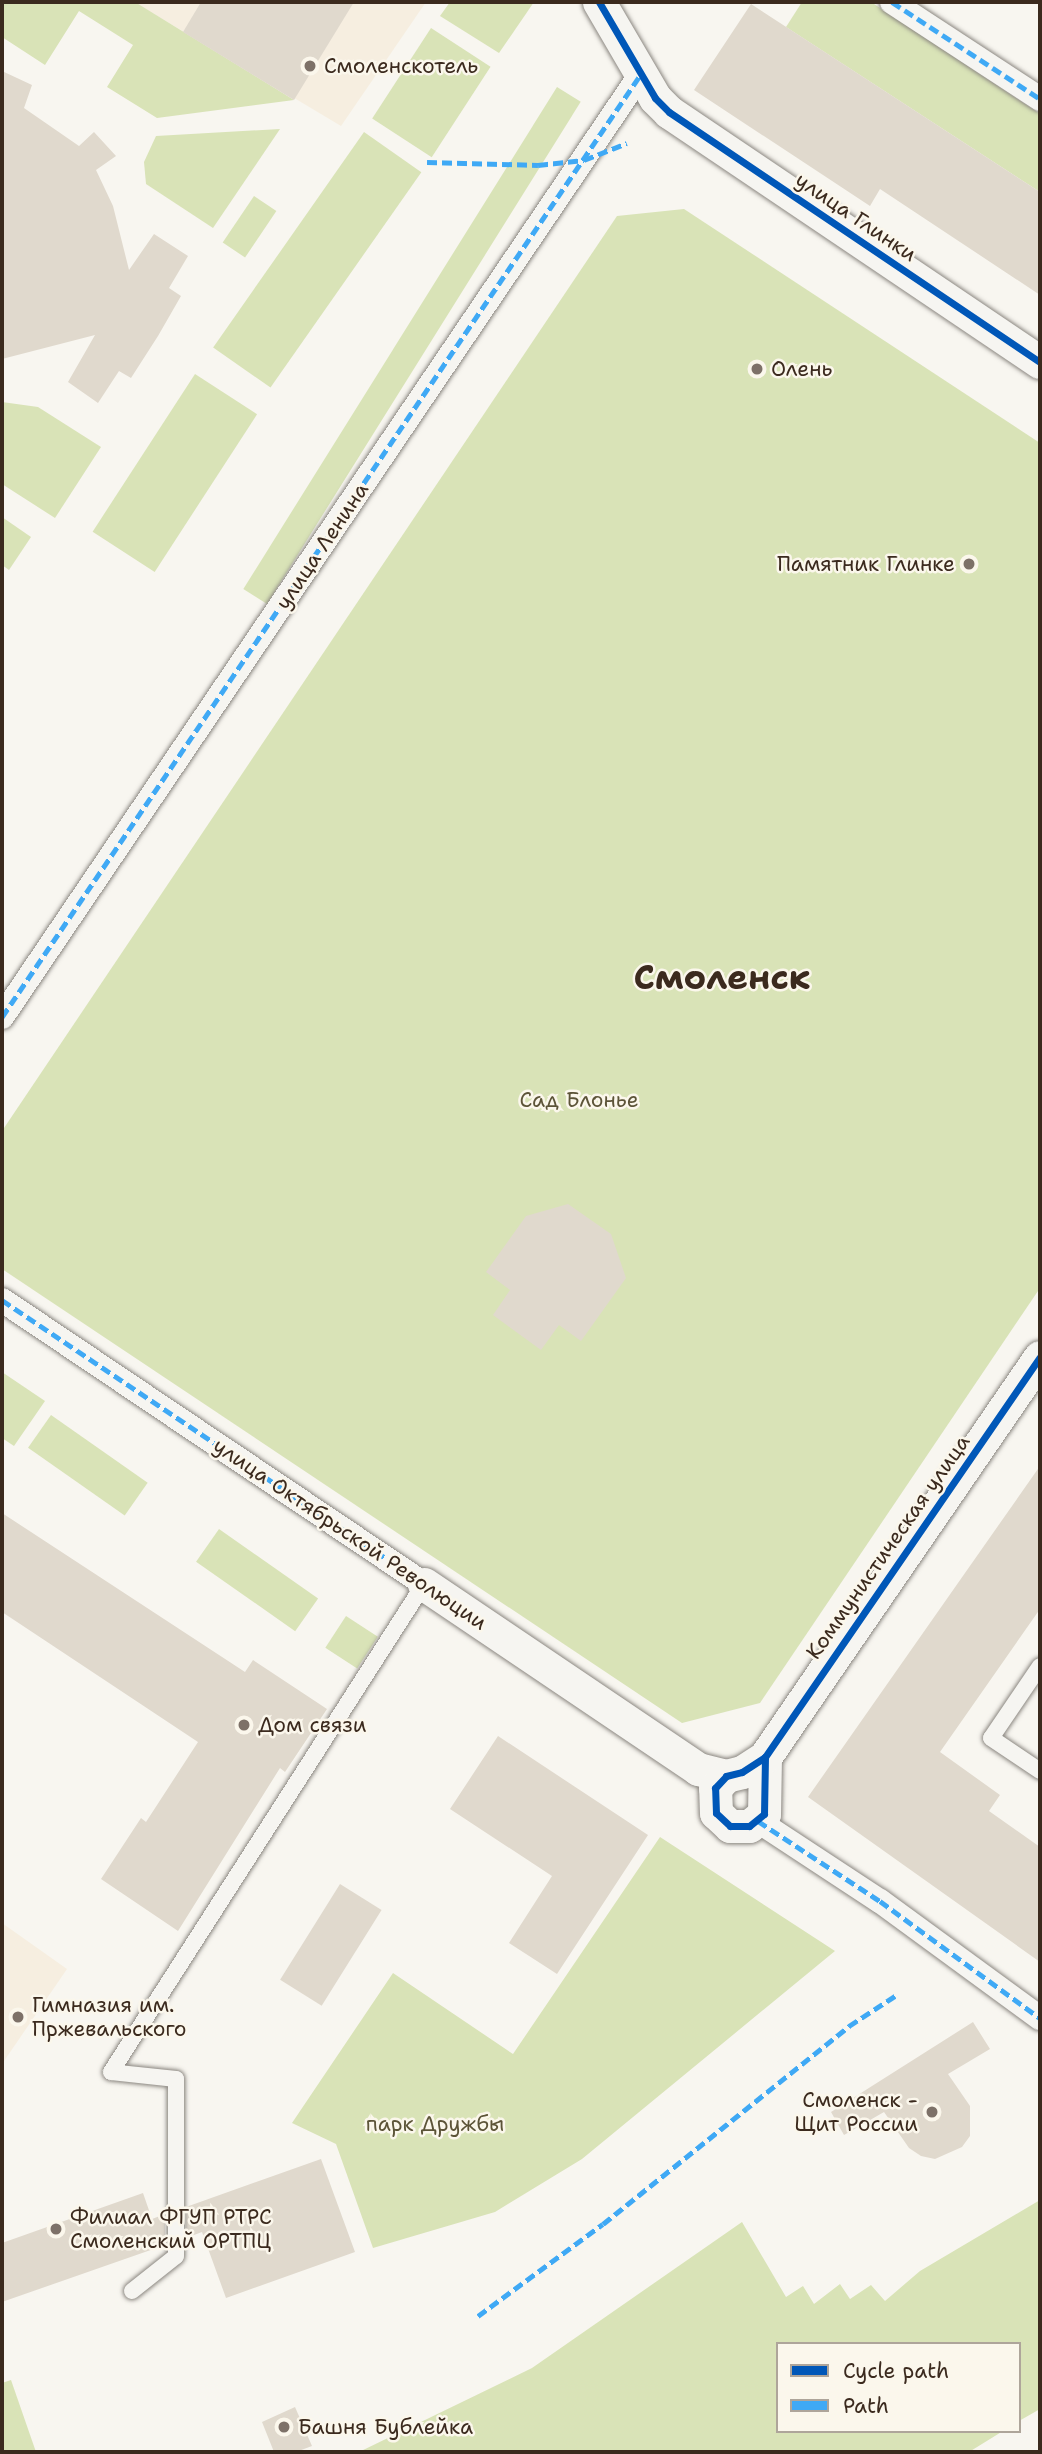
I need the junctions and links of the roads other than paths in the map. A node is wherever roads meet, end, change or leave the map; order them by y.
1 (599, 2) edge
2 (892, 2) edge
3 (648, 86) junction
4 (1040, 99) edge
5 (1040, 362) edge
6 (2, 1017) edge
7 (2, 1300) edge
8 (1040, 1357) edge
9 (424, 1584) junction
10 (1040, 1666) edge
11 (765, 1757) junction
12 (1040, 1771) edge
13 (712, 1780) junction
14 (758, 1821) junction
15 (1040, 2018) edge
16 (132, 2291) dead end

1 - 3 street, улица Глинки
2 - 4 street
3 - 5 street, улица Глинки
3 - 6 street, улица Ленина
7 - 9 street, улица Октябрьской Революции
8 - 11 street, Коммунистическая улица
9 - 13 street, улица Октябрьской Революции
9 - 16 lane
10 - 12 lane
11 - 13 street
11 - 14 street
13 - 14 street
14 - 15 street

